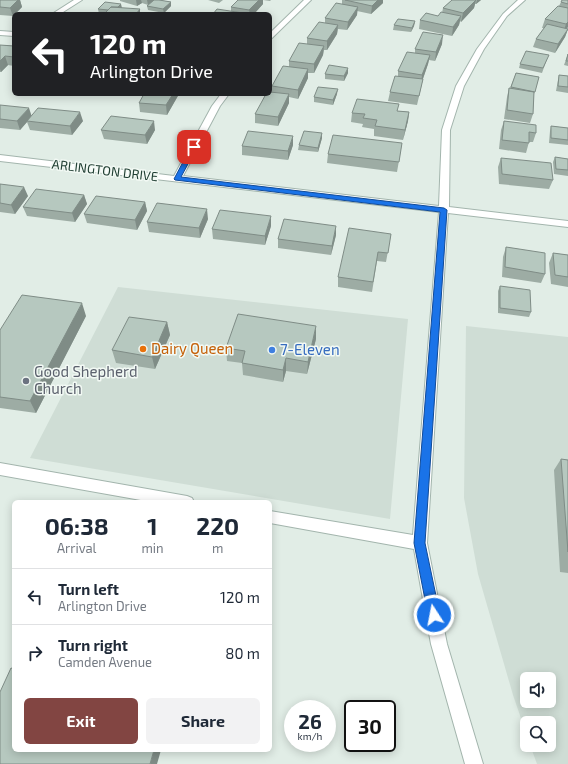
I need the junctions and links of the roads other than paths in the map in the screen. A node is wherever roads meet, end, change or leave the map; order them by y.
1 (79, 0) edge
2 (308, 0) edge
3 (522, 0) edge
4 (58, 12) edge
5 (0, 33) edge
6 (12, 34) edge
7 (272, 35) edge
8 (224, 96) edge
9 (0, 158) edge
10 (177, 179) junction
11 (444, 210) junction
12 (568, 224) edge
13 (0, 469) edge
14 (176, 500) edge
15 (272, 517) edge
16 (420, 543) junction
17 (474, 764) edge

1 - 4 street
2 - 7 street
3 - 11 street
5 - 6 street
8 - 10 street
9 - 10 street, ARLINGTON DRIVE
10 - 11 street, ARLINGTON DRIVE
11 - 12 street, ARLINGTON DRIVE
11 - 16 street
13 - 14 street
15 - 16 street
16 - 17 street

